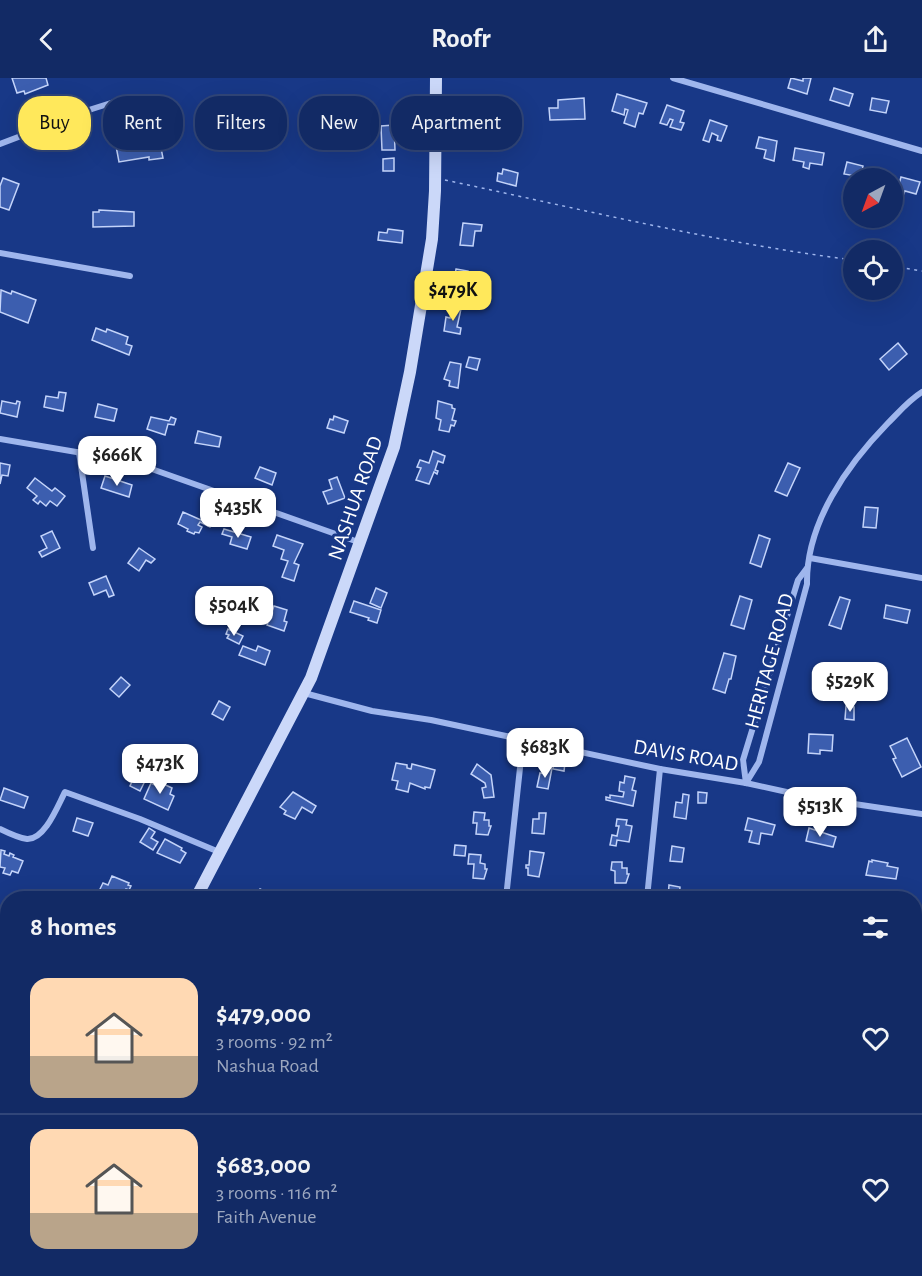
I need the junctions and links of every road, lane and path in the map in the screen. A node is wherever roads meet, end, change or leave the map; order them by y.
1 (435, 78) edge
2 (673, 78) edge
3 (103, 106) edge
4 (0, 144) edge
5 (922, 151) edge
6 (435, 177) junction
7 (0, 253) edge
8 (843, 259) edge
9 (903, 268) edge
10 (922, 271) edge
11 (130, 276) dead end
12 (922, 392) edge
13 (0, 440) edge
14 (79, 452) junction
15 (361, 543) junction
16 (93, 548) dead end
17 (810, 558) junction
18 (807, 567) junction
19 (922, 578) edge
20 (304, 693) junction
21 (523, 740) junction
22 (660, 769) junction
23 (746, 783) junction
24 (922, 814) edge
25 (0, 830) edge
26 (219, 852) junction
27 (200, 891) edge
28 (507, 891) edge
29 (649, 891) edge

1 - 6 main road, NASHUA ROAD
2 - 5 street
3 - 4 street
6 - 8 path
6 - 15 main road, NASHUA ROAD
7 - 11 street
9 - 10 path
12 - 17 street, HERITAGE ROAD
13 - 14 street
14 - 15 street
14 - 16 street
15 - 20 main road, NASHUA ROAD
17 - 18 street, HERITAGE ROAD
17 - 19 street
18 - 23 street, HERITAGE ROAD
18 - 23 street, HERITAGE ROAD
20 - 21 street, DAVIS ROAD
20 - 26 main road, NASHUA ROAD
21 - 22 street, DAVIS ROAD
21 - 28 street
22 - 23 street, DAVIS ROAD
22 - 29 street
23 - 24 street, DAVIS ROAD
25 - 26 street
26 - 27 main road, NASHUA ROAD

